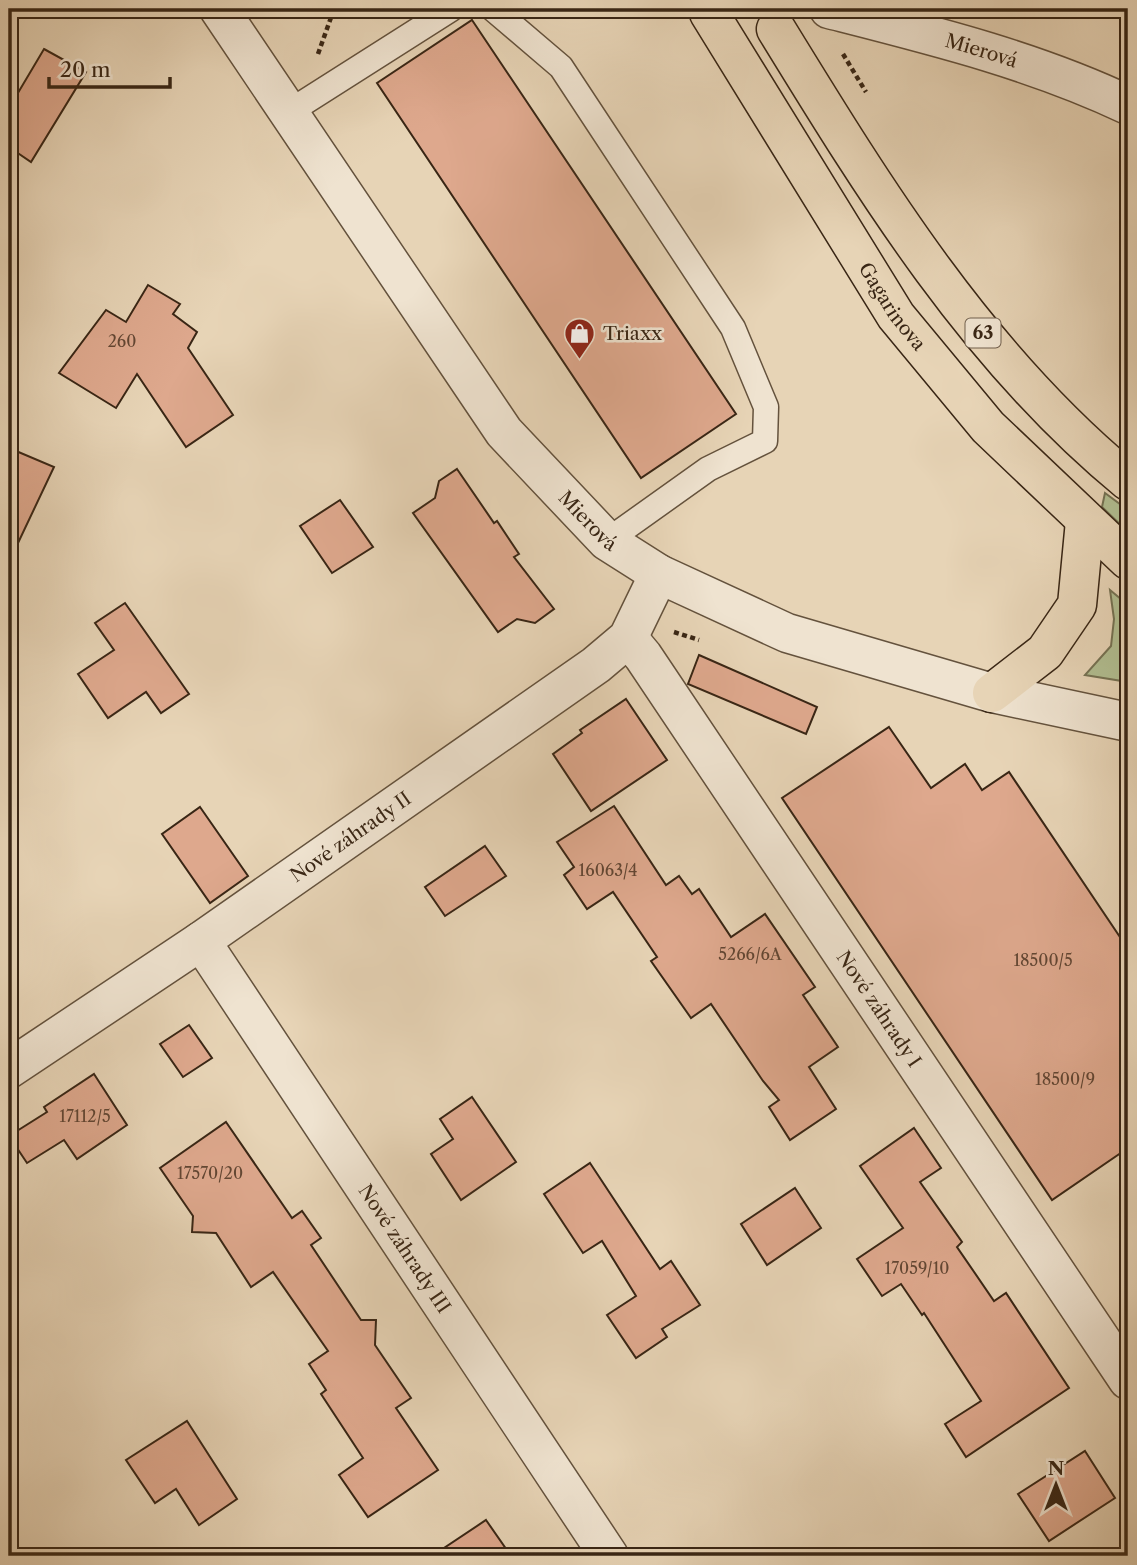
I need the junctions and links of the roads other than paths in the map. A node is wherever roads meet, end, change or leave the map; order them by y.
1 (195, 9) edge
2 (219, 9) edge
3 (254, 9) edge
4 (451, 9) edge
5 (493, 9) edge
6 (709, 13) dead end
7 (833, 26) edge
8 (776, 29) dead end
9 (247, 50) junction
10 (1128, 105) edge
11 (289, 112) junction
12 (1128, 481) edge
13 (1084, 521) junction
14 (607, 541) junction
15 (1128, 560) edge
16 (659, 575) junction
17 (628, 638) junction
18 (992, 693) junction
19 (1128, 722) edge
20 (201, 941) junction
21 (9, 1069) edge
22 (1128, 1380) edge
23 (609, 1556) edge

1 - 9 street, Mierová
2 - 9 street, Mierová
3 - 9 street
4 - 11 lane
5 - 14 lane
6 - 13 main road, Gagarinova
7 - 10 street, Mierová
8 - 12 main road, 63
9 - 11 street, Mierová
11 - 14 street, Mierová
13 - 15 main road, Gagarinova
13 - 18 main road
14 - 16 street, Mierová
16 - 17 street, Nové záhrady II
16 - 18 street, Mierová
17 - 20 street, Nové záhrady II
17 - 22 street, Nové záhrady I
18 - 19 street, Mierová
20 - 21 street, Nové záhrady II
20 - 23 street, Nové záhrady III

